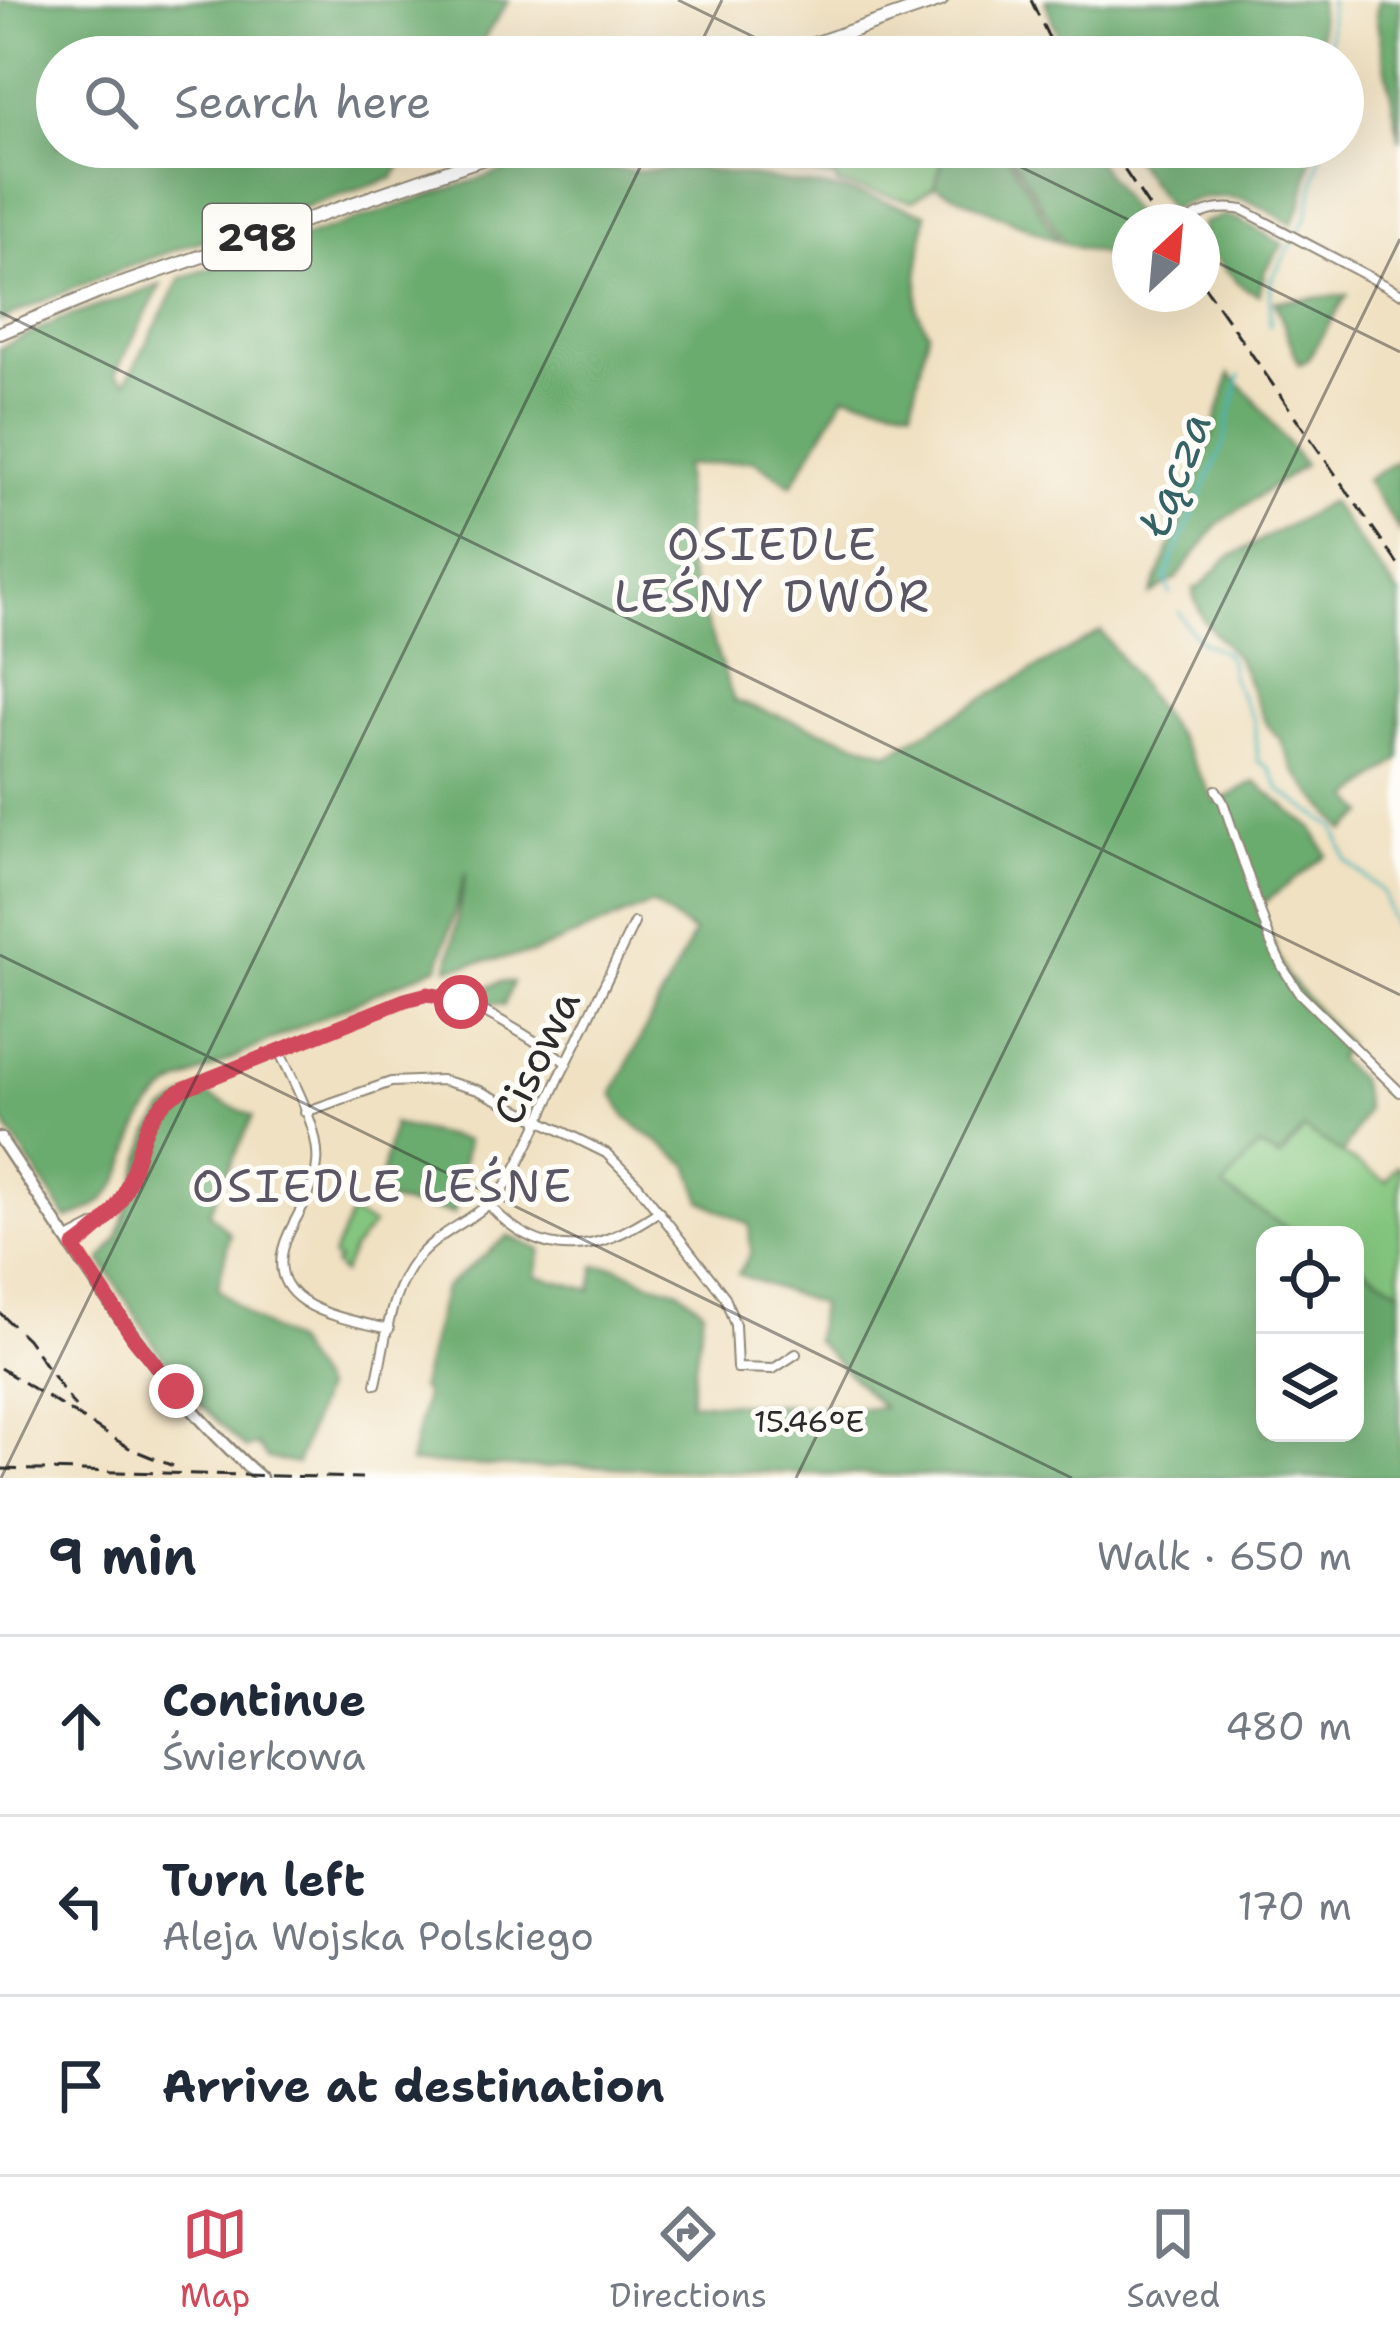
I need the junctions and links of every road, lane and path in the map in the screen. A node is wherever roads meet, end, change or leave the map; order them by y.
1 (941, 0) edge
2 (837, 36) edge
3 (456, 168) edge
4 (1220, 208) edge
5 (1400, 293) edge
6 (0, 333) edge
7 (1216, 790) dead end
8 (634, 923) dead end
9 (279, 1051) junction
10 (567, 1063) junction
11 (1400, 1092) edge
12 (305, 1112) junction
13 (539, 1120) junction
14 (0, 1138) edge
15 (489, 1205) junction
16 (659, 1211) junction
17 (71, 1243) junction
18 (389, 1329) junction
19 (796, 1354) dead end
20 (376, 1384) dead end
21 (261, 1478) edge

1 - 2 main road
3 - 6 main road, 298
4 - 5 street
7 - 11 street
8 - 10 street, Cisowa
9 - 10 street
9 - 12 street
9 - 17 street
10 - 13 street, Cisowa
12 - 13 street
12 - 18 street
13 - 15 street, Cisowa
13 - 16 street
14 - 17 main road
15 - 16 street
15 - 18 street, Cisowa
16 - 19 street
17 - 21 main road
18 - 20 street, Cisowa

